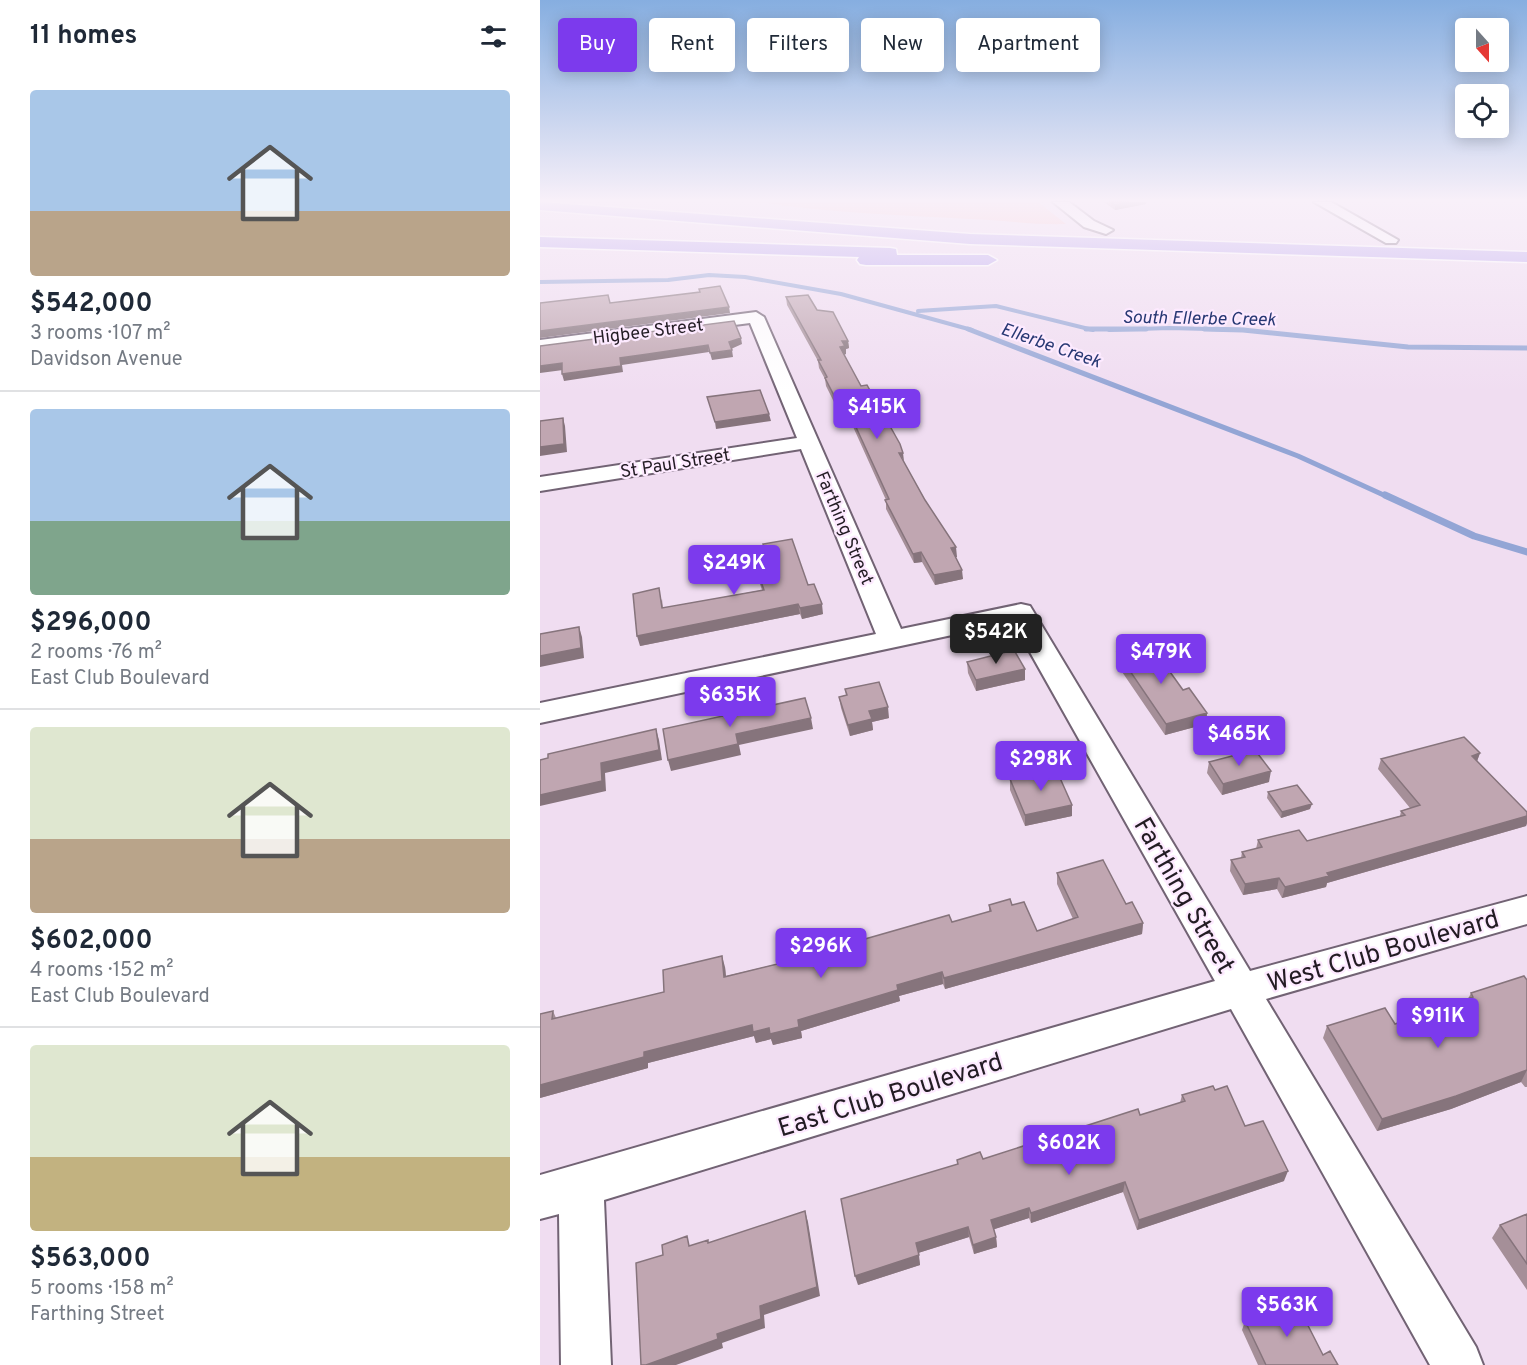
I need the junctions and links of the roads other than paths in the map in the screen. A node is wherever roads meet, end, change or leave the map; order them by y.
1 (756, 317) joint
2 (540, 345) edge
3 (809, 442) junction
4 (540, 484) edge
5 (892, 639) junction
6 (540, 713) edge
7 (1527, 910) edge
8 (1240, 990) junction
9 (560, 1192) edge
10 (586, 1365) edge
11 (1458, 1365) edge

1 - 2 street, Higbee Street
1 - 3 street, Farthing Street
3 - 4 street, St Paul Street
3 - 5 street, Farthing Street
5 - 6 street
5 - 8 street, Farthing Street
7 - 8 street, West Club Boulevard
8 - 9 street, East Club Boulevard
8 - 11 street, Farthing Street
9 - 10 street

